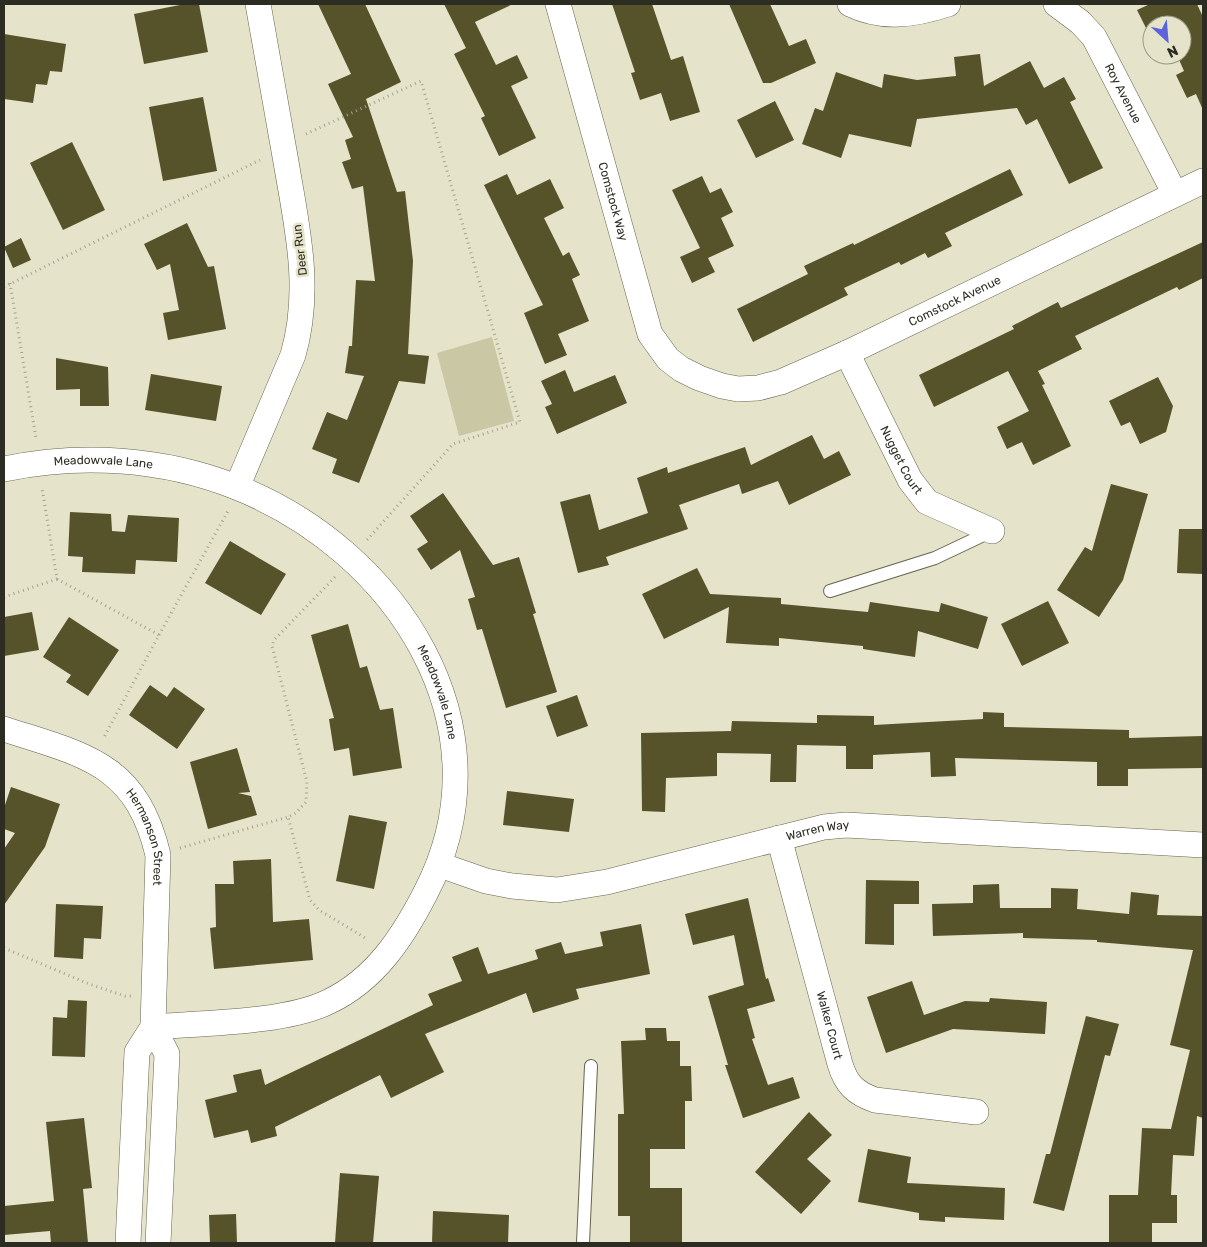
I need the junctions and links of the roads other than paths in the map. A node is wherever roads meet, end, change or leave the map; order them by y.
1 (258, 4) edge
2 (558, 4) edge
3 (850, 4) edge
4 (948, 4) edge
5 (1056, 4) edge
6 (1203, 181) edge
7 (1176, 194) junction
8 (846, 354) junction
9 (700, 378) joint
10 (4, 469) edge
11 (236, 487) junction
12 (992, 530) joint
13 (830, 592) dead end
14 (4, 729) edge
15 (779, 838) junction
16 (1203, 846) edge
17 (440, 865) junction
18 (153, 1027) junction
19 (591, 1066) dead end
20 (976, 1112) dead end
21 (128, 1243) edge
22 (158, 1243) edge
23 (583, 1243) edge

1 - 11 street, Deer Run
2 - 9 street, Comstock Way
3 - 4 street
5 - 7 street, Roy Avenue
6 - 7 street, Comstock Avenue
7 - 8 street, Comstock Avenue
8 - 9 street, Comstock Avenue
8 - 12 street, Nugget Court
10 - 11 street, Meadowvale Lane
11 - 17 street, Meadowvale Lane
12 - 13 lane
14 - 18 street, Hermanson Street
15 - 16 street, Warren Way
15 - 17 street, Warren Way
15 - 20 street, Walker Court
17 - 18 street, Meadowvale Lane
18 - 21 street
18 - 22 street, Hermanson Street
19 - 23 lane

